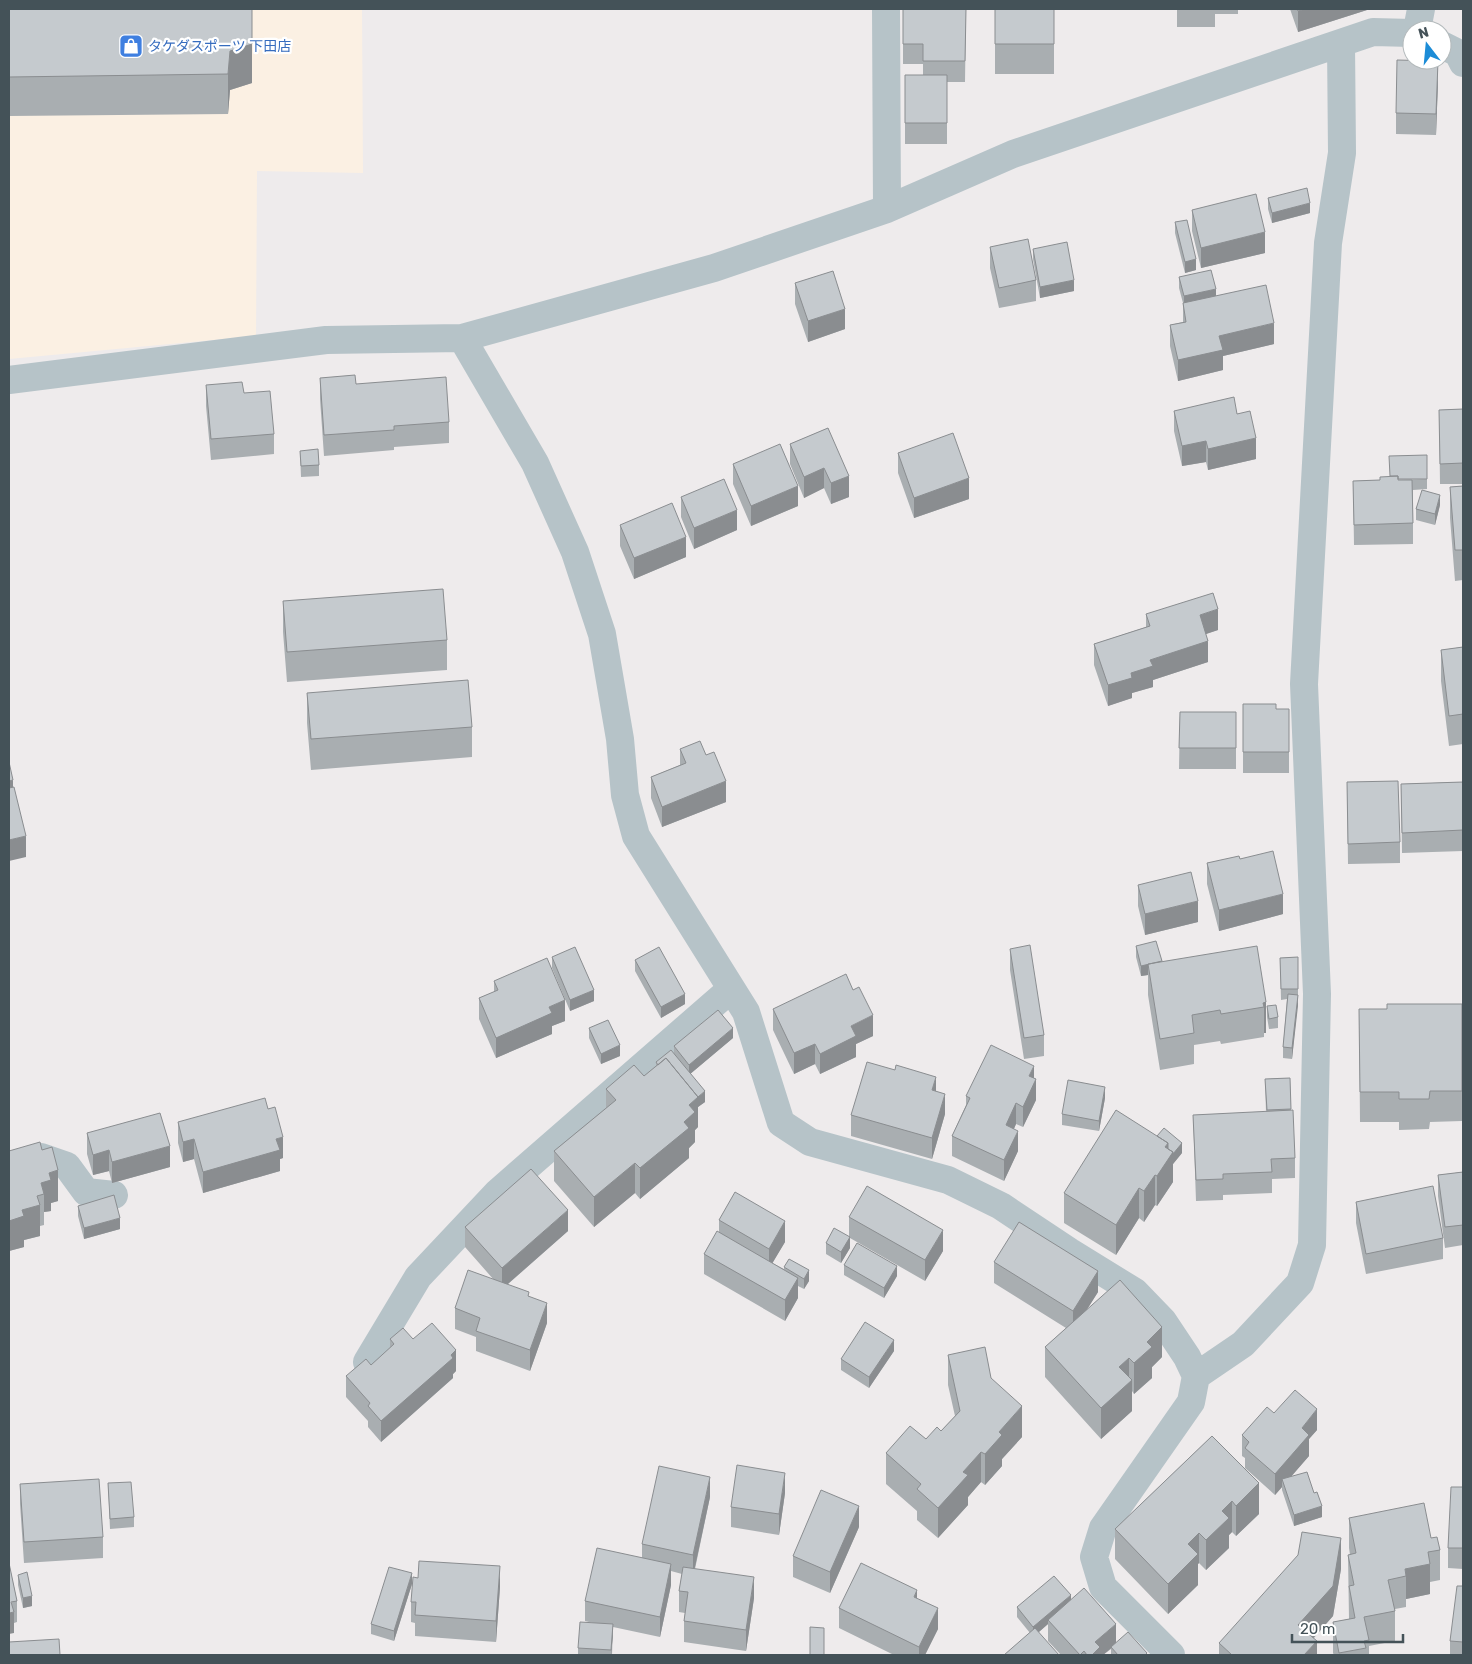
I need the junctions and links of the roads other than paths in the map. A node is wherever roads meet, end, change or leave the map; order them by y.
1 (886, 9) edge
2 (1402, 33) edge
3 (1341, 43) junction
4 (1452, 50) edge
5 (1463, 63) edge
6 (886, 209) junction
7 (462, 338) junction
8 (9, 380) edge
9 (732, 989) junction
10 (9, 1167) edge
11 (114, 1195) edge
12 (367, 1362) edge
13 (1196, 1376) junction
14 (1170, 1655) edge

1 - 6 street
2 - 3 street
3 - 6 street
3 - 13 street
4 - 5 street
6 - 7 street
7 - 8 street
7 - 9 street
9 - 12 street
9 - 13 street
10 - 11 street
13 - 14 street

